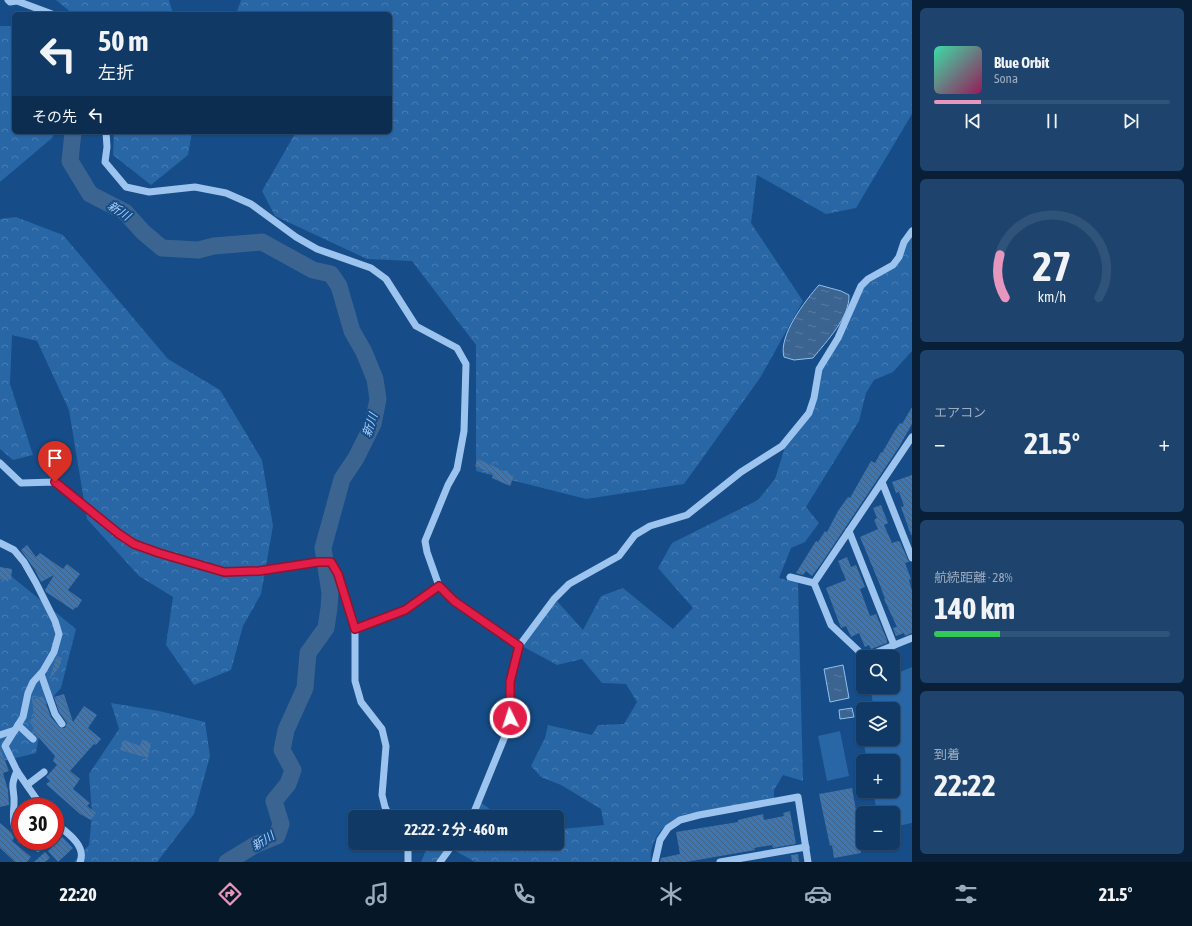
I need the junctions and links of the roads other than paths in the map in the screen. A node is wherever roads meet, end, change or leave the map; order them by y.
1 (8, 0) edge
2 (17, 0) edge
3 (45, 12) edge
4 (106, 134) edge
5 (912, 231) edge
6 (912, 437) edge
7 (0, 463) edge
8 (882, 482) junction
9 (849, 531) junction
10 (0, 543) edge
11 (912, 558) edge
12 (790, 577) dead end
13 (814, 583) junction
14 (439, 586) junction
15 (355, 629) junction
16 (912, 638) edge
17 (894, 645) junction
18 (519, 646) junction
19 (41, 674) junction
20 (62, 724) dead end
21 (17, 727) junction
22 (0, 736) edge
23 (33, 739) dead end
24 (17, 771) junction
25 (44, 772) dead end
26 (27, 785) junction
27 (13, 798) edge
28 (36, 798) edge
29 (386, 810) edge
30 (475, 810) edge
31 (64, 830) edge
32 (806, 847) junction
33 (408, 850) edge
34 (449, 850) edge
35 (80, 862) edge
36 (408, 862) edge
37 (440, 862) edge
38 (655, 862) edge
39 (720, 862) edge
40 (808, 862) edge

1 - 2 street
2 - 3 street
4 - 14 street
5 - 18 street
6 - 8 street
7 - 15 street
8 - 9 street
8 - 11 street
9 - 13 street
9 - 17 street
10 - 19 street
12 - 13 street
13 - 17 street
14 - 15 street
14 - 18 street
15 - 29 street
16 - 17 street
18 - 30 street
19 - 20 street
19 - 21 street
21 - 22 street
21 - 23 street
21 - 24 street
24 - 26 street
24 - 27 street
25 - 26 street
26 - 28 street
31 - 35 street
32 - 38 street
32 - 39 street
32 - 40 street
33 - 36 street
34 - 37 street

